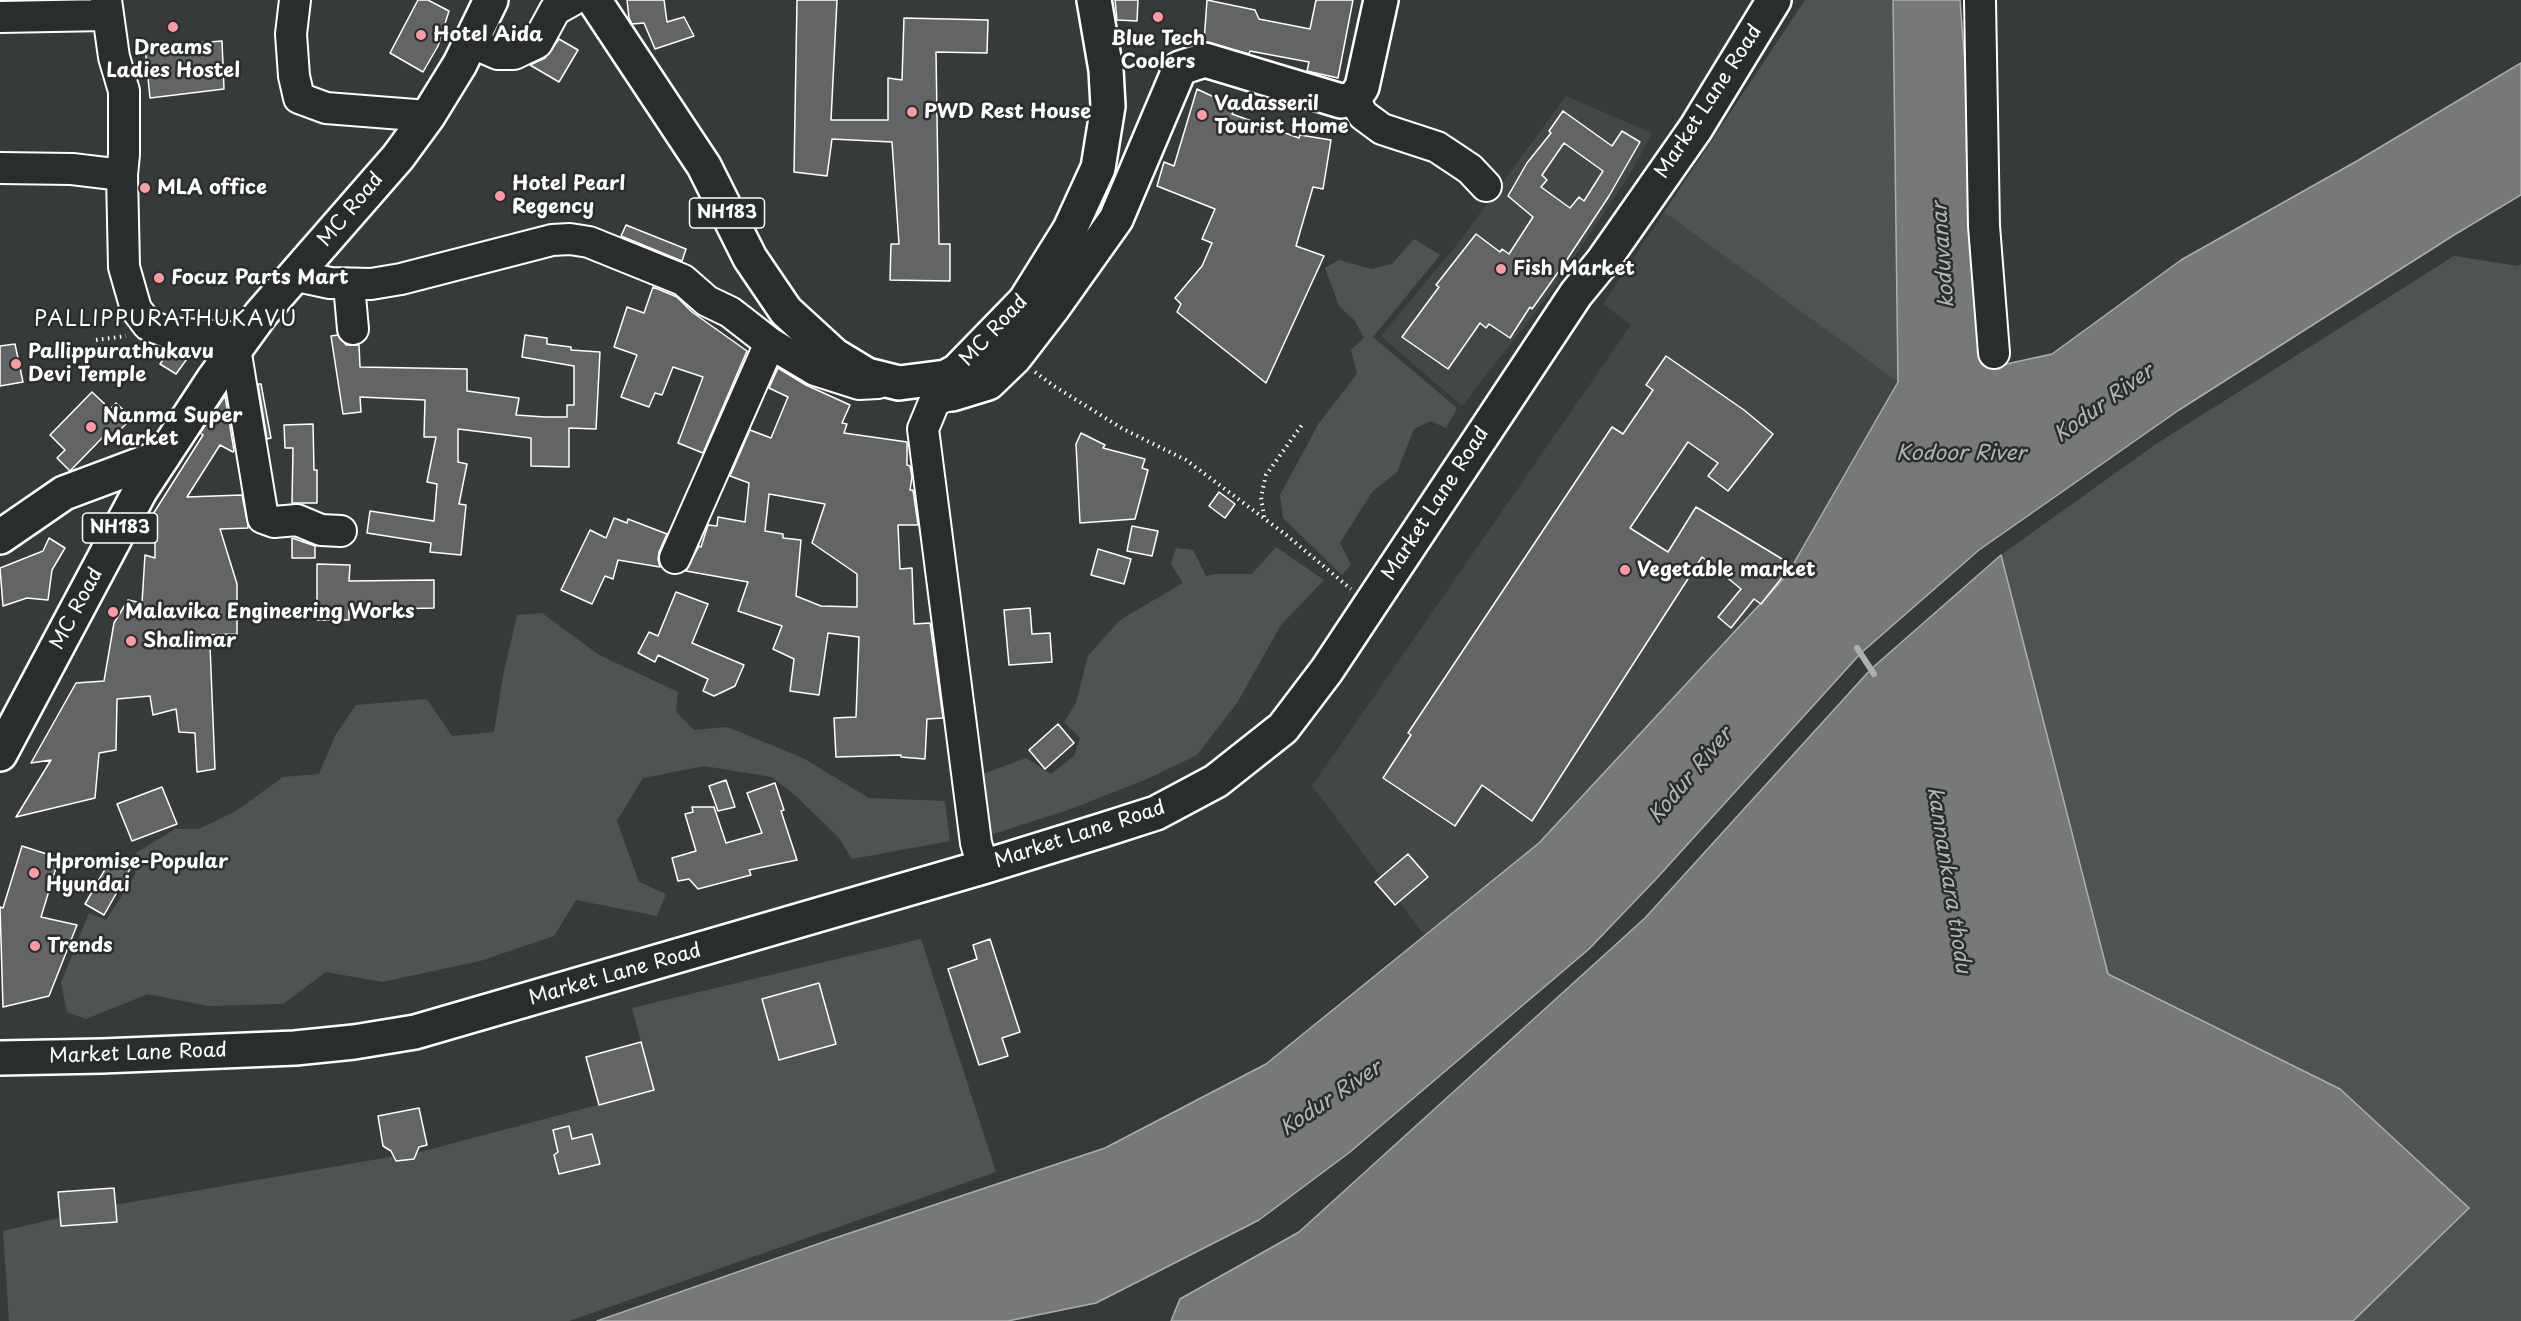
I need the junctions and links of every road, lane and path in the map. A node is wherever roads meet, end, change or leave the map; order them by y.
1 (295, 0) edge
2 (492, 0) edge
3 (573, 0) edge
4 (594, 0) edge
5 (1094, 0) edge
6 (1382, 0) edge
7 (1774, 0) edge
8 (1980, 0) edge
9 (106, 7) edge
10 (0, 17) edge
11 (470, 42) junction
12 (1354, 99) junction
13 (428, 116) junction
14 (0, 168) edge
15 (122, 175) junction
16 (1486, 186) dead end
17 (297, 276) junction
18 (348, 285) junction
19 (353, 329) dead end
20 (239, 343) junction
21 (770, 343) junction
22 (1994, 353) dead end
23 (1015, 357) junction
24 (899, 383) junction
25 (949, 385) junction
26 (1304, 422) dead end
27 (163, 456) junction
28 (1264, 518) junction
29 (341, 531) dead end
30 (0, 537) edge
31 (675, 558) dead end
32 (1370, 605) junction
33 (0, 754) edge
34 (983, 867) junction
35 (0, 1058) edge

1 - 13 street
2 - 11 main road, MC Road / NH183
3 - 11 street
4 - 24 main road, MC Road / NH183
5 - 25 main road, MC Road
6 - 12 main road
7 - 32 main road, Market Lane Road
8 - 22 street
9 - 10 street
9 - 15 street
11 - 13 main road, MC Road / NH183
12 - 16 street
12 - 23 main road
13 - 17 main road, MC Road / NH183
14 - 15 street
15 - 20 street
17 - 18 street
17 - 20 main road, MC Road / NH183
18 - 19 street
18 - 21 street
20 - 27 main road, MC Road / NH183
20 - 29 street
21 - 24 street
21 - 31 street
23 - 25 main road
23 - 28 path
24 - 25 main road, MC Road / NH183
25 - 34 street
26 - 28 path
27 - 30 main road
27 - 33 main road, MC Road / NH183
28 - 32 path
32 - 34 main road, Market Lane Road
34 - 35 main road, Market Lane Road

